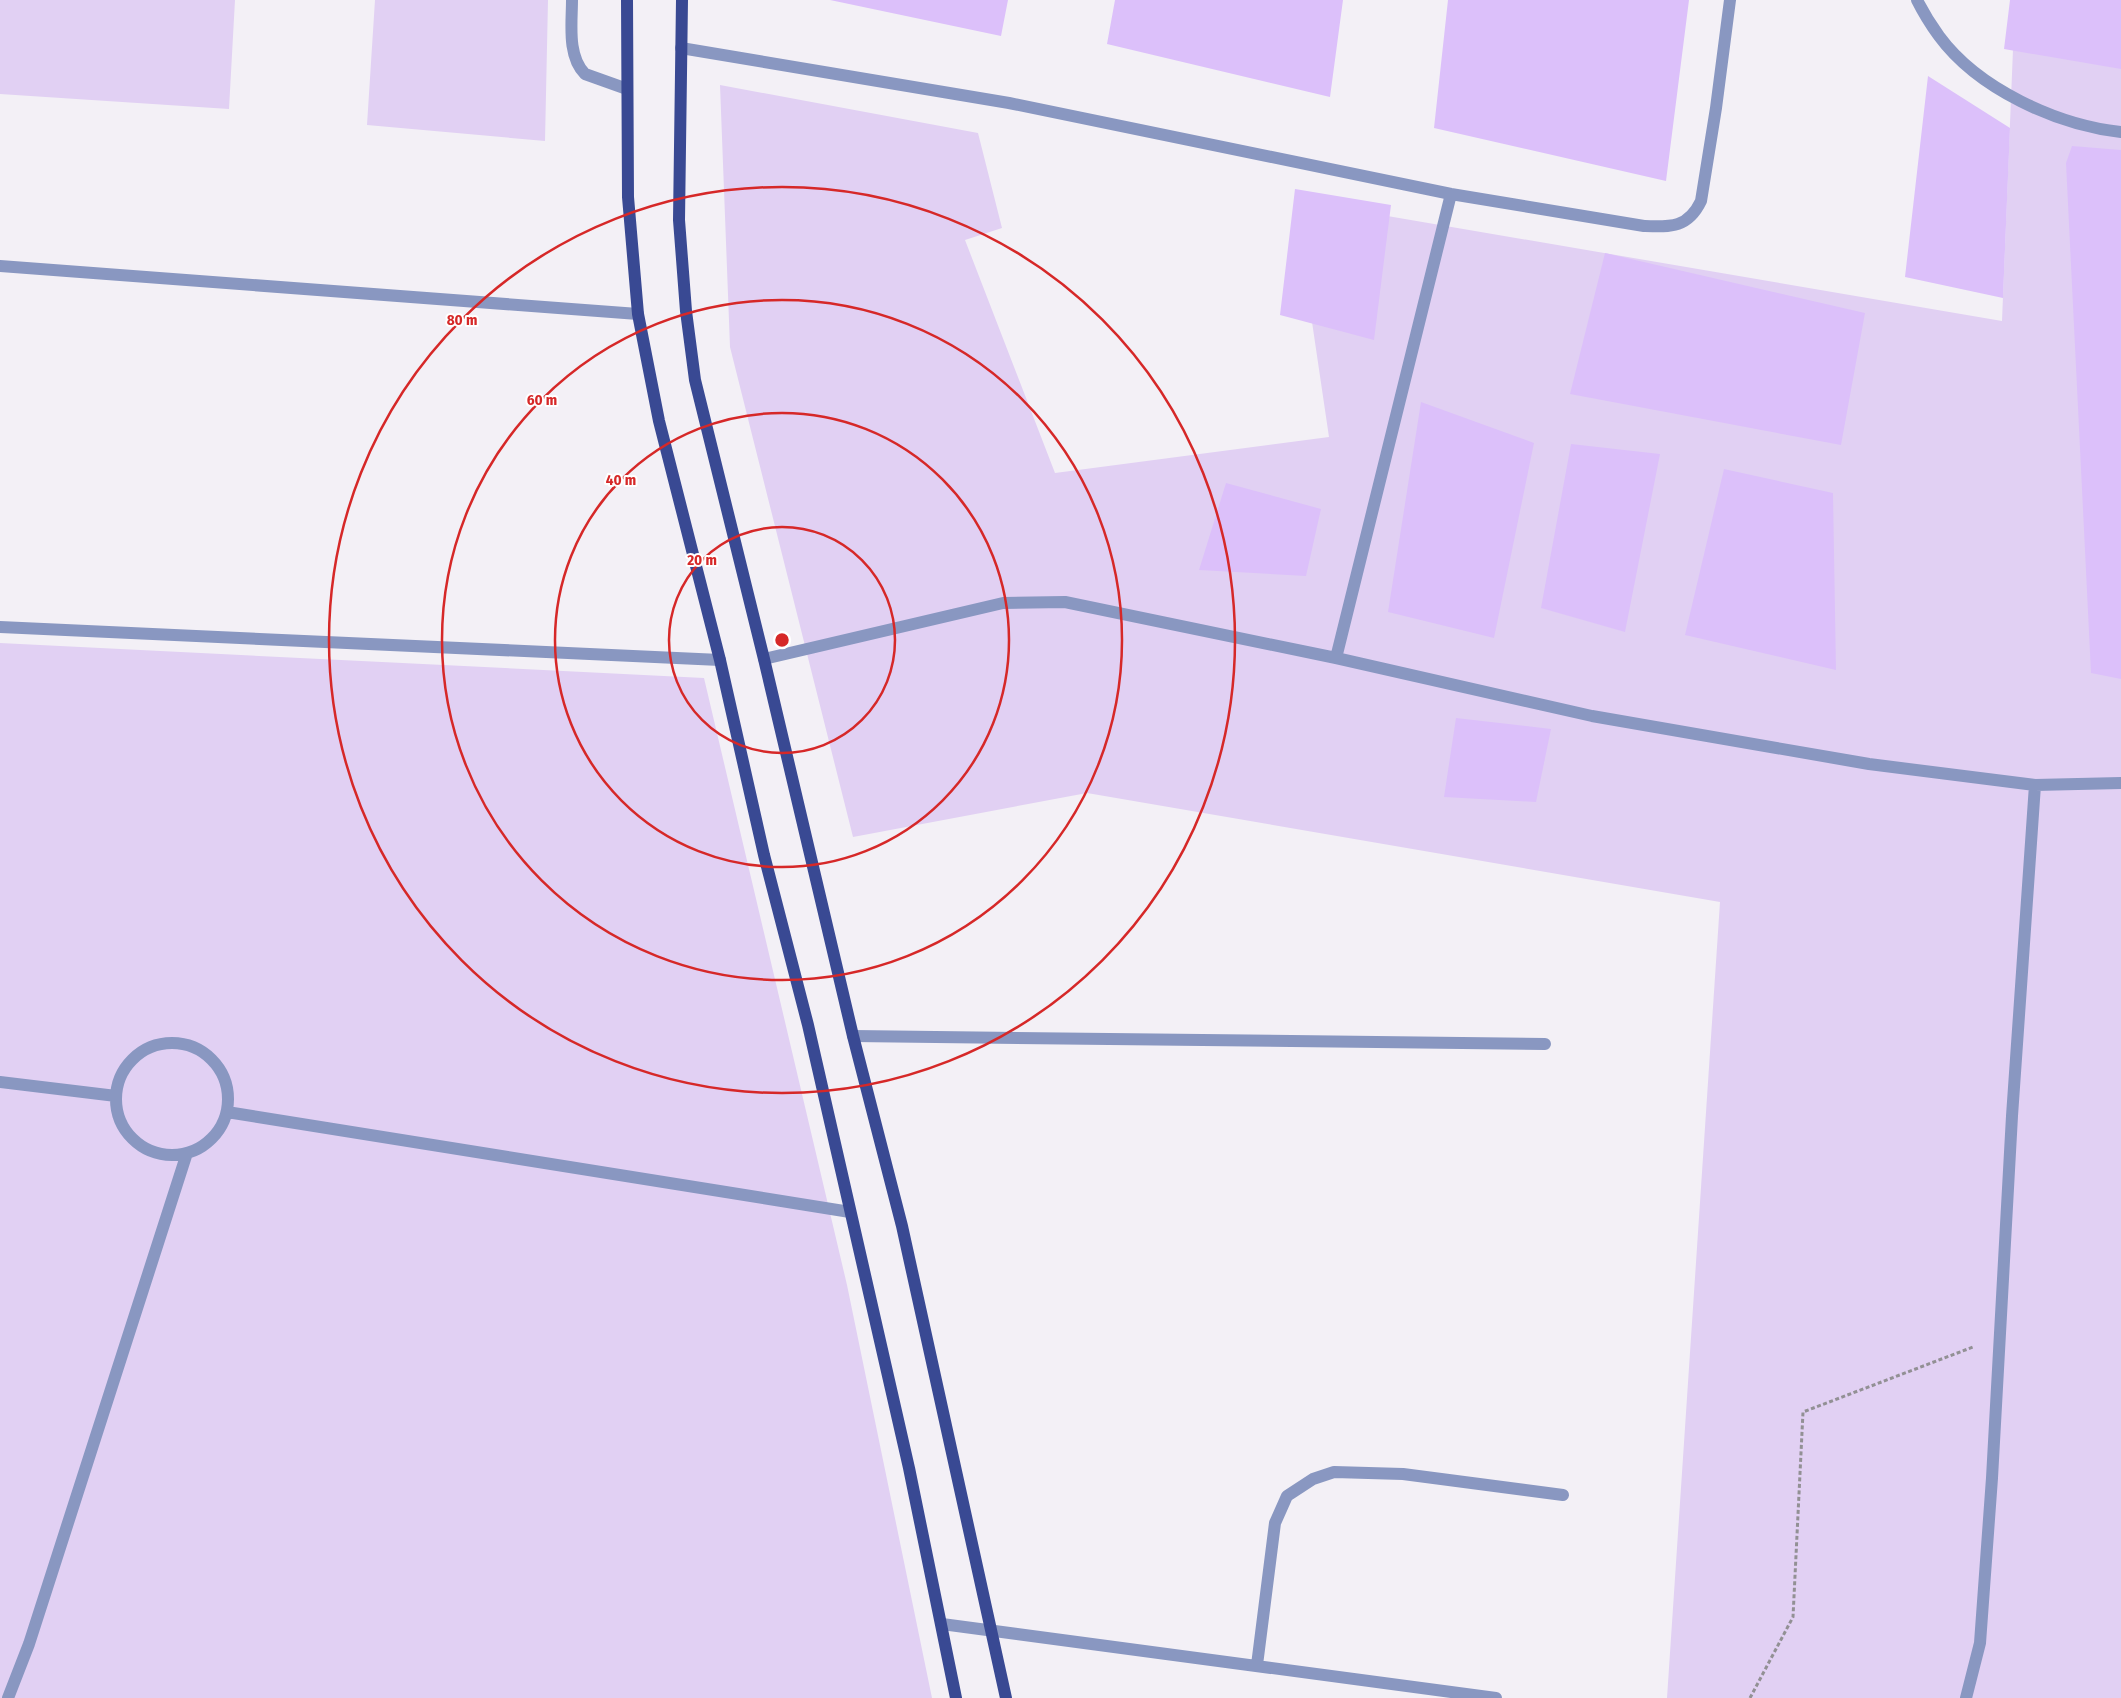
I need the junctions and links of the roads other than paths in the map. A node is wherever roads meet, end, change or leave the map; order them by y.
1 (572, 0) edge
2 (626, 0) edge
3 (682, 0) edge
4 (1730, 0) edge
5 (1916, 0) edge
6 (681, 48) junction
7 (627, 89) junction
8 (2121, 132) edge
9 (1451, 194) junction
10 (0, 266) edge
11 (638, 314) junction
12 (0, 627) edge
13 (764, 658) junction
14 (1336, 658) junction
15 (720, 660) junction
16 (2121, 783) edge
17 (2035, 785) junction
18 (853, 1036) junction
19 (1545, 1044) dead end
20 (0, 1082) edge
21 (116, 1096) junction
22 (227, 1112) junction
23 (187, 1153) junction
24 (850, 1212) junction
25 (1563, 1495) dead end
26 (942, 1624) junction
27 (990, 1630) junction
28 (1257, 1665) junction
29 (8, 1698) edge
30 (956, 1698) edge
31 (1006, 1698) edge
32 (1496, 1698) edge
33 (1966, 1698) edge

1 - 7 street
2 - 7 main road
3 - 6 main road
4 - 9 street
5 - 8 street
6 - 9 street
6 - 13 main road
7 - 11 main road
9 - 14 street
10 - 11 street
11 - 15 main road
12 - 15 street
13 - 14 street
13 - 18 main road
14 - 17 street
15 - 24 main road
16 - 17 street
17 - 33 street
18 - 19 street
18 - 27 main road
20 - 21 street
21 - 22 street
21 - 23 street
22 - 23 street
22 - 24 street
23 - 29 street
24 - 26 main road
25 - 28 street
26 - 27 street
26 - 30 main road
27 - 28 street
27 - 31 main road
28 - 32 street

